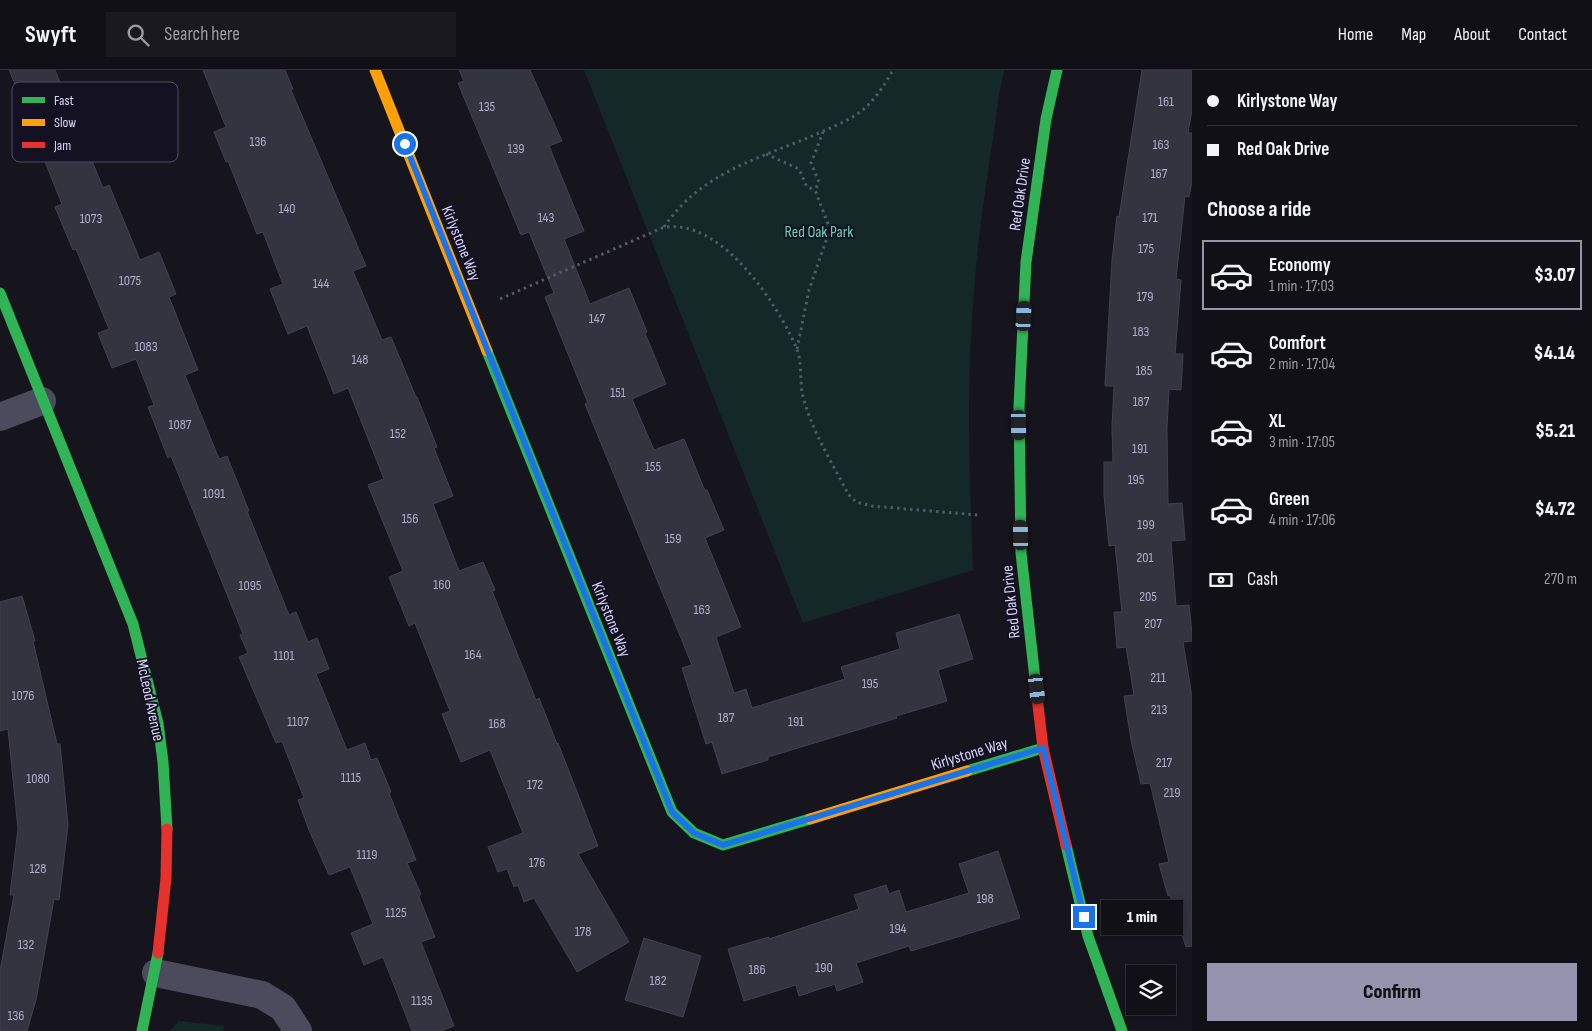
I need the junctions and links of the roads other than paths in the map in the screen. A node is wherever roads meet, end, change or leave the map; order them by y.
1 (375, 70) edge
2 (1057, 70) edge
3 (0, 293) edge
4 (42, 401) junction
5 (0, 417) edge
6 (1043, 748) junction
7 (156, 973) junction
8 (142, 1031) edge
9 (298, 1031) edge
10 (1122, 1031) edge

1 - 6 street, Kirlystone Way
2 - 6 street, Red Oak Drive
3 - 4 street, McLeod Avenue
4 - 5 street
4 - 7 street, McLeod Avenue
6 - 10 street, Red Oak Drive
7 - 8 street, McLeod Avenue
7 - 9 street

